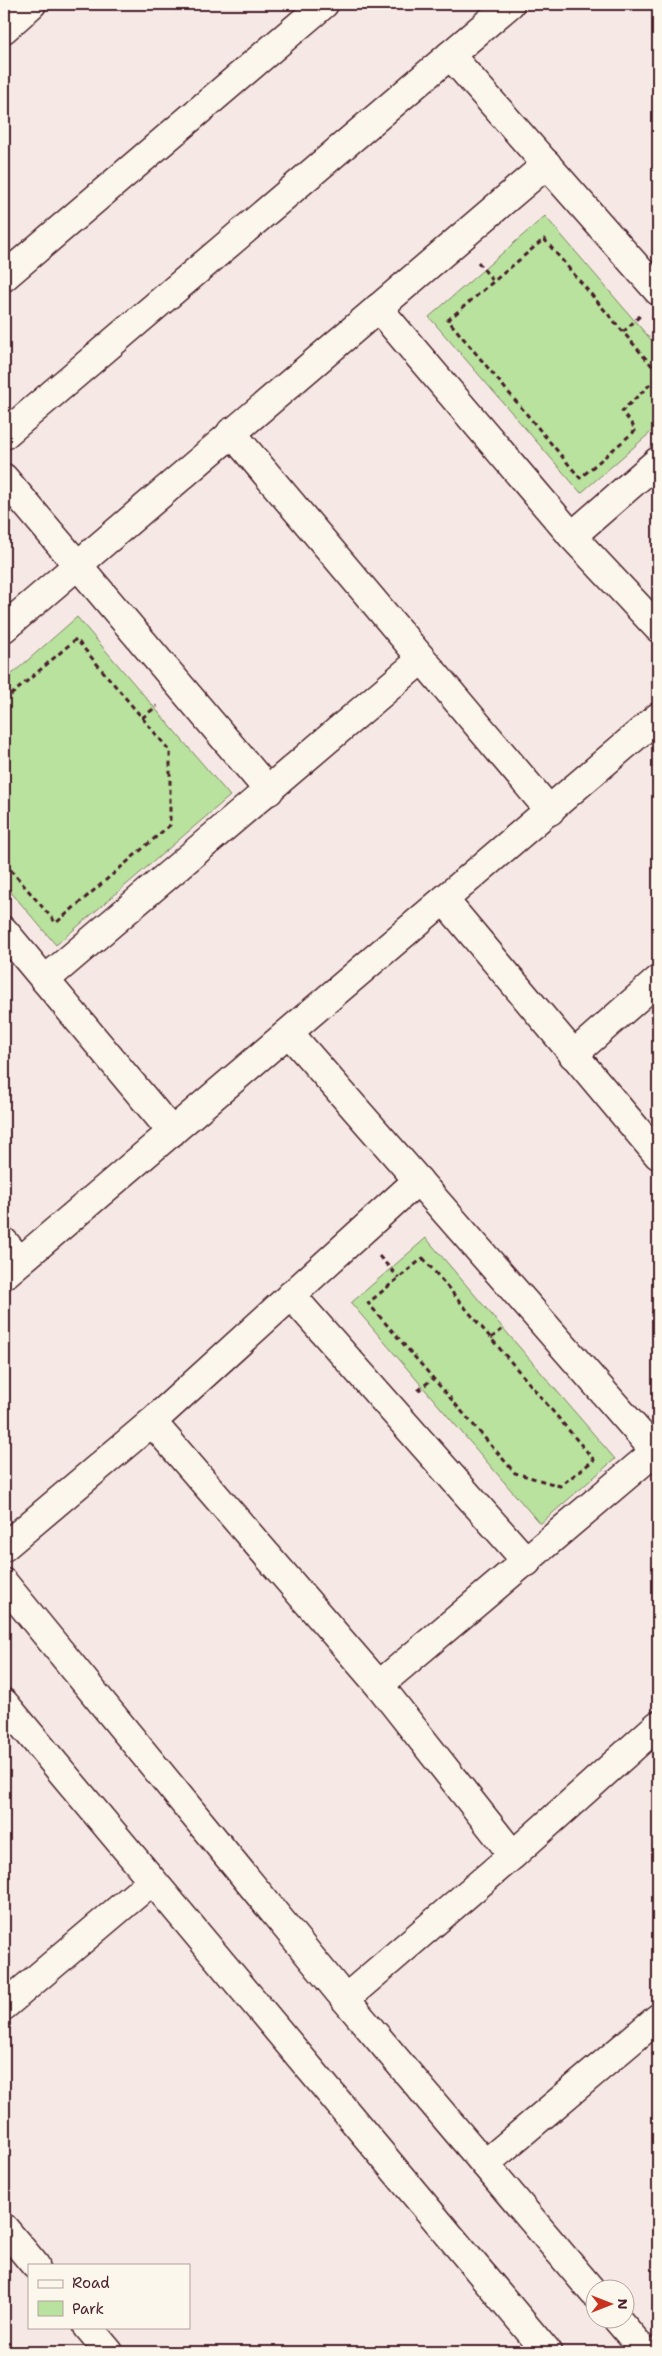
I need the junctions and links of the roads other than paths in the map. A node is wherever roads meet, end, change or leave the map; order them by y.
1 (32, 4) edge
2 (324, 4) edge
3 (510, 4) edge
4 (4, 29) edge
5 (450, 55) junction
6 (547, 164) junction
7 (4, 277) edge
8 (658, 290) edge
9 (378, 308) junction
10 (5, 432) edge
11 (231, 432) junction
12 (658, 461) edge
13 (4, 478) edge
14 (572, 536) junction
15 (76, 565) junction
16 (4, 628) edge
17 (658, 628) edge
18 (422, 659) junction
19 (658, 717) edge
20 (269, 791) junction
21 (550, 811) junction
22 (445, 901) junction
23 (4, 931) edge
24 (45, 980) junction
25 (658, 980) edge
26 (289, 1033) junction
27 (573, 1055) junction
28 (172, 1132) junction
29 (658, 1155) edge
30 (418, 1180) junction
31 (9, 1259) edge
32 (291, 1295) junction
33 (152, 1422) junction
34 (657, 1450) edge
35 (4, 1547) edge
36 (527, 1562) junction
37 (4, 1583) edge
38 (379, 1685) junction
39 (4, 1703) edge
40 (655, 1734) edge
41 (513, 1855) junction
42 (152, 1881) junction
43 (346, 1999) junction
44 (4, 2006) edge
45 (656, 2025) edge
46 (485, 2164) junction
47 (4, 2228) edge
48 (34, 2264) edge
49 (584, 2281) edge
50 (89, 2328) edge
51 (625, 2328) edge
52 (106, 2351) edge
53 (547, 2352) edge
54 (645, 2352) edge

1 - 4 street
2 - 7 street
3 - 5 street
5 - 6 street
5 - 10 street
6 - 8 street
6 - 9 street
9 - 11 street
9 - 14 street
11 - 15 street
11 - 18 street
12 - 14 street
13 - 15 street
14 - 17 street
15 - 16 street
15 - 20 street
18 - 20 street
18 - 21 street
19 - 21 street
20 - 24 street
21 - 22 street
22 - 26 street
22 - 27 street
23 - 24 street
24 - 28 street
25 - 27 street
26 - 28 street
26 - 30 street
27 - 29 street
28 - 31 street
30 - 32 street
30 - 34 street
32 - 33 street
32 - 36 street
33 - 35 street
33 - 38 street
34 - 36 street
36 - 38 street
37 - 43 street
38 - 41 street
39 - 42 street
40 - 41 street
41 - 43 street
42 - 44 street
42 - 53 street
43 - 46 street
45 - 46 street
46 - 49 street
47 - 48 street
50 - 52 street
51 - 54 street

